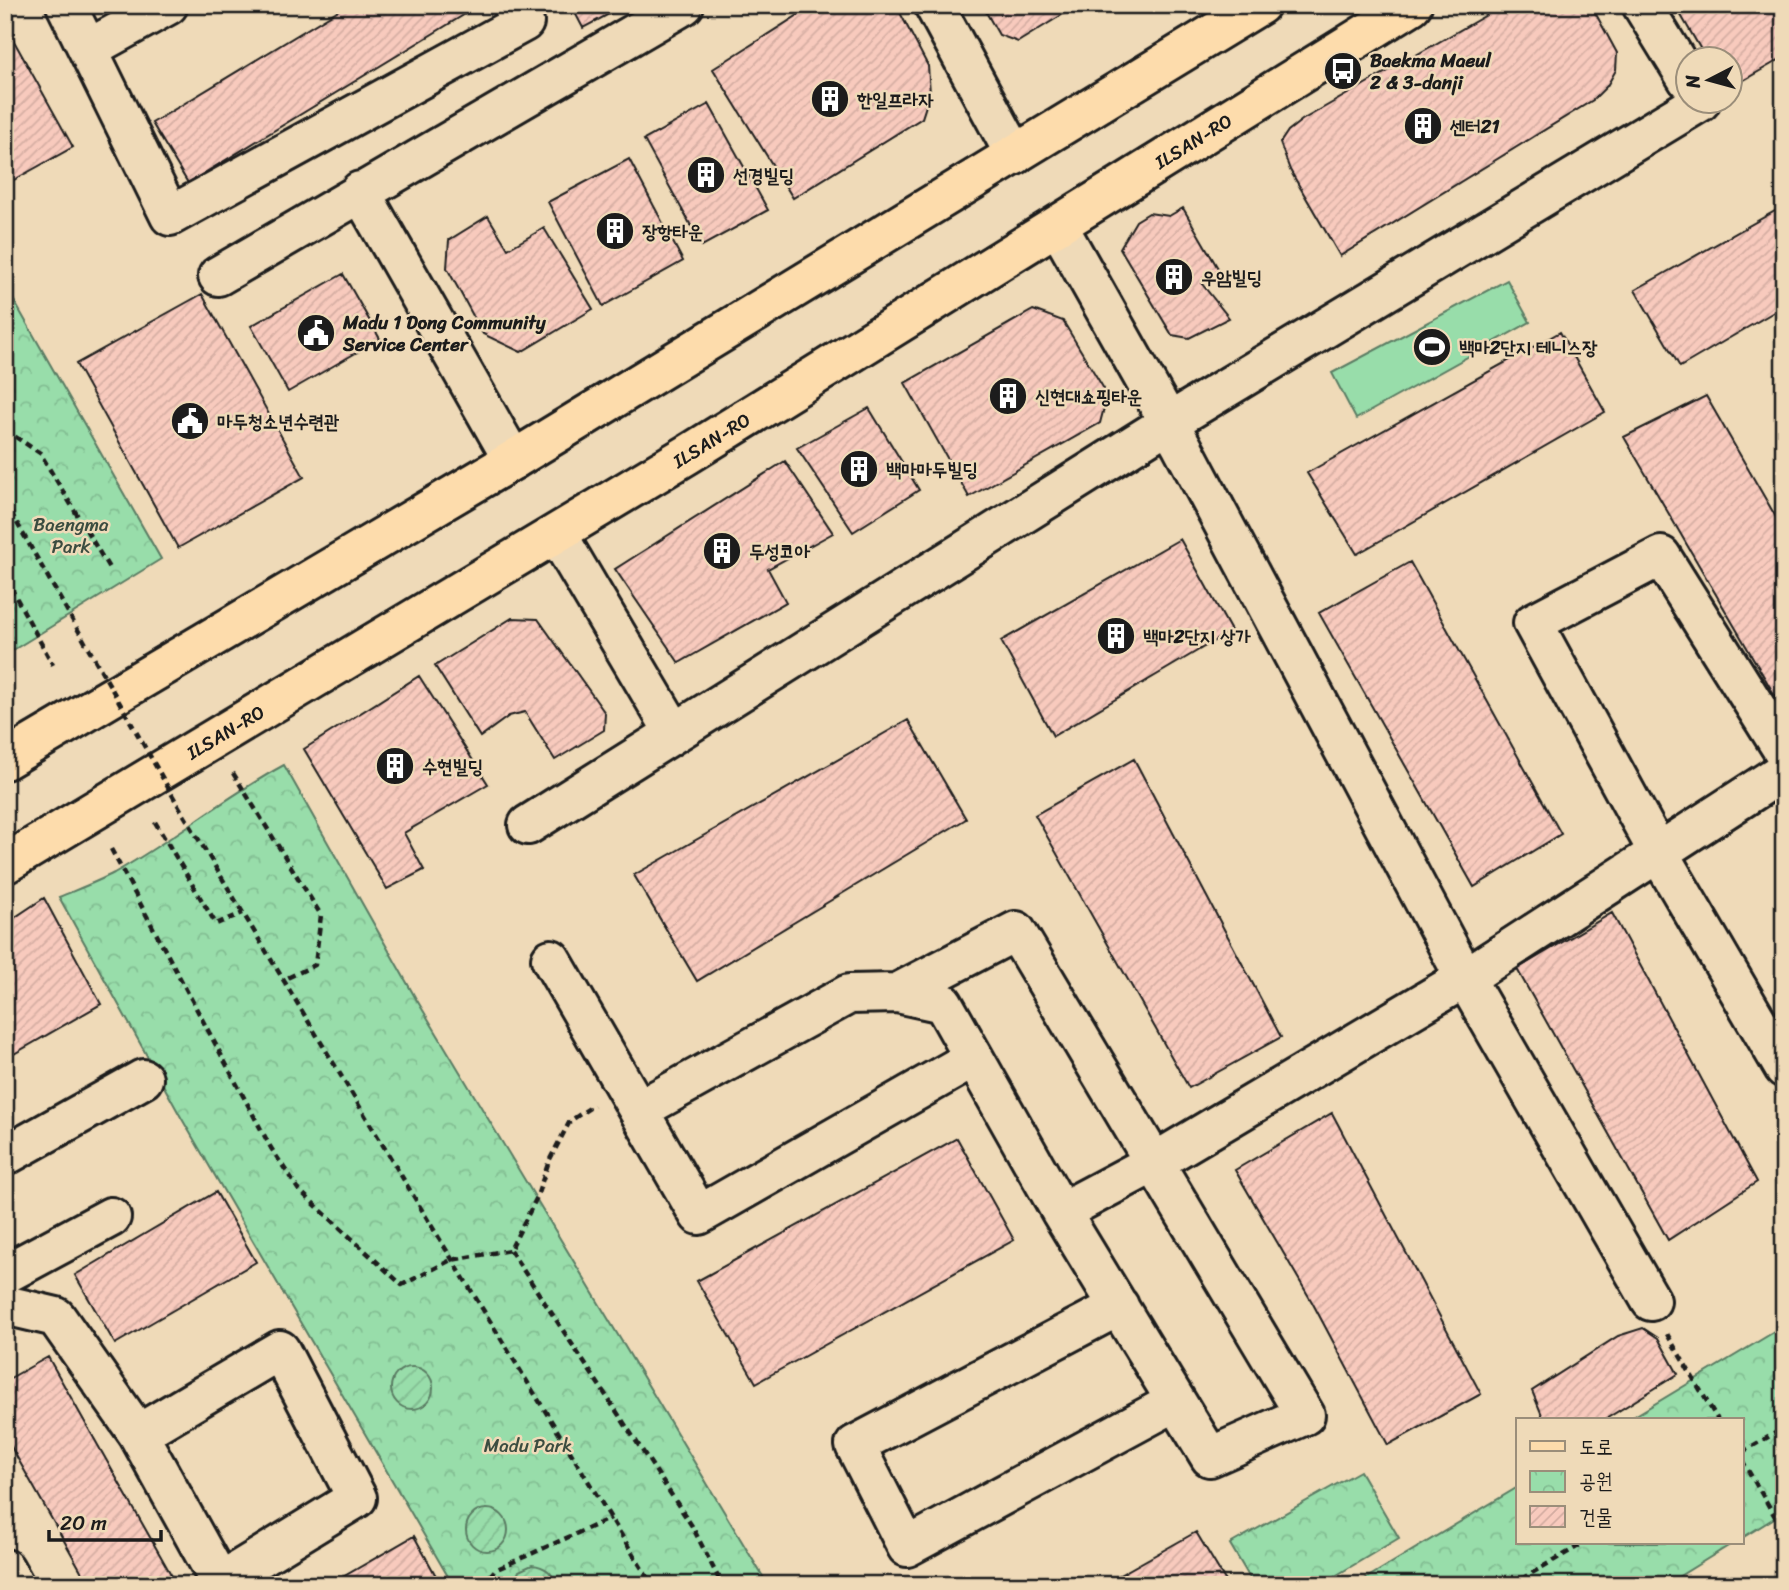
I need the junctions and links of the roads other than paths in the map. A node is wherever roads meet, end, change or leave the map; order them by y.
1 (66, 5) edge
2 (168, 5) edge
3 (513, 5) edge
4 (684, 5) edge
5 (934, 5) edge
6 (1260, 5) edge
7 (1412, 5) edge
8 (1642, 5) edge
9 (88, 49) junction
10 (1674, 57) edge
11 (1677, 116) edge
12 (1015, 155) junction
13 (360, 191) junction
14 (1058, 226) junction
15 (218, 276) dead end
16 (1168, 423) junction
17 (513, 460) junction
18 (557, 534) junction
19 (674, 732) junction
20 (1784, 752) edge
21 (5, 760) edge
22 (1784, 771) edge
23 (528, 825) dead end
24 (1658, 852) junction
25 (5, 864) edge
26 (551, 959) dead end
27 (1465, 978) junction
28 (897, 993) junction
29 (974, 1058) junction
30 (1784, 1068) edge
31 (143, 1079) dead end
32 (632, 1098) junction
33 (5, 1156) edge
34 (1155, 1162) junction
35 (1061, 1212) junction
36 (111, 1217) dead end
37 (5, 1274) edge
38 (1651, 1301) road end
39 (5, 1305) edge
40 (1119, 1306) junction
41 (1175, 1402) junction
42 (138, 1434) junction
43 (5, 1569) edge
44 (14, 1585) edge

1 - 9 street
2 - 9 street
3 - 9 street
4 - 13 street
5 - 12 street
6 - 12 main road
7 - 14 main road, ILSAN-RO
8 - 10 street
11 - 16 street
12 - 17 main road
13 - 15 street
13 - 17 street
14 - 16 street
14 - 18 main road, ILSAN-RO
16 - 19 street
16 - 27 street
17 - 21 main road
18 - 19 street
18 - 25 main road, ILSAN-RO
19 - 23 street
20 - 24 street
22 - 24 street
24 - 27 street
24 - 30 street
26 - 32 street
27 - 34 street
27 - 38 street
28 - 29 street
28 - 32 street
28 - 34 street
29 - 32 street
29 - 35 street
31 - 33 street
34 - 35 street
34 - 41 street
35 - 40 street
36 - 37 street
39 - 42 street
40 - 41 street
40 - 41 street
42 - 42 street
43 - 44 street

